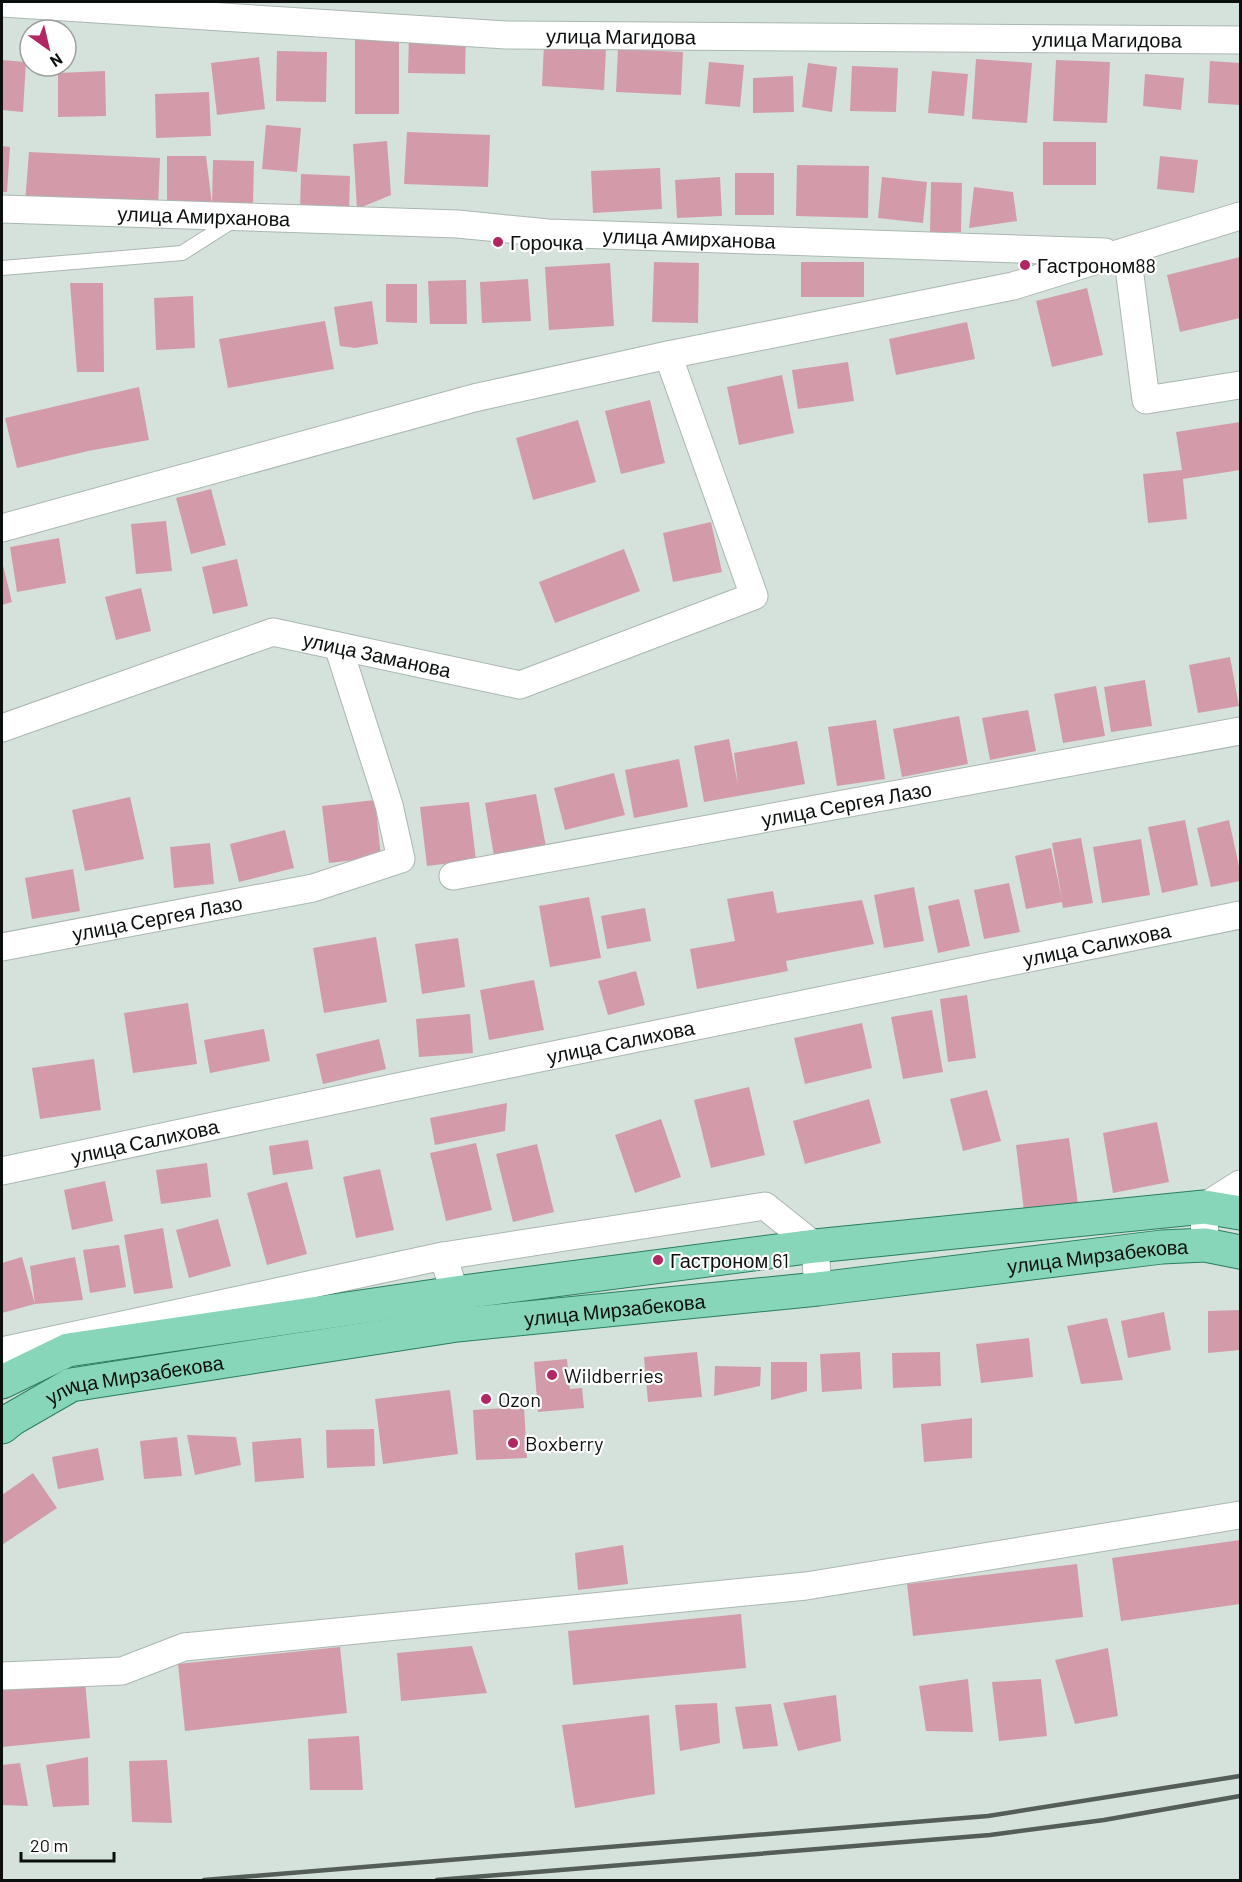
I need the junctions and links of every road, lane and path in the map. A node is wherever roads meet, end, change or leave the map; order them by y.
1 (2, 3) edge
2 (214, 9) edge
3 (1240, 40) edge
4 (2, 209) edge
5 (1240, 216) edge
6 (238, 217) junction
7 (1127, 252) junction
8 (2, 268) edge
9 (668, 355) junction
10 (1240, 385) edge
11 (2, 528) edge
12 (338, 646) junction
13 (2, 728) edge
14 (1240, 730) edge
15 (453, 876) dead end
16 (1240, 915) edge
17 (2, 947) edge
18 (2, 1171) edge
19 (1240, 1184) edge
20 (1204, 1207) junction
21 (1240, 1213) edge
22 (1205, 1245) junction
23 (815, 1246) junction
24 (1240, 1251) edge
25 (443, 1256) junction
26 (818, 1289) junction
27 (455, 1293) junction
28 (457, 1325) junction
29 (2, 1351) edge
30 (2, 1382) edge
31 (2, 1427) edge
32 (1240, 1515) edge
33 (2, 1676) edge

1 - 2 street, улица Магидова
2 - 3 street, улица Магидова
4 - 6 street, улица Амирханова
5 - 7 street
6 - 7 street, улица Амирханова
6 - 8 lane
7 - 9 street
7 - 10 street
9 - 11 street
9 - 12 street, улица Заманова
12 - 13 street, улица Заманова
12 - 17 street, улица Сергея Лазо
14 - 15 street, улица Сергея Лазо
16 - 18 street, улица Салихова
19 - 20 street
20 - 21 main road, улица Мирзабекова
20 - 22 street
20 - 23 main road, улица Мирзабекова
22 - 24 main road, улица Мирзабекова
22 - 26 main road, улица Мирзабекова
23 - 25 street
23 - 26 street
23 - 27 main road, улица Мирзабекова
25 - 27 street
25 - 29 street
26 - 28 main road, улица Мирзабекова
27 - 28 street
27 - 30 main road, улица Мирзабекова
28 - 31 main road, улица Мирзабекова
32 - 33 street

